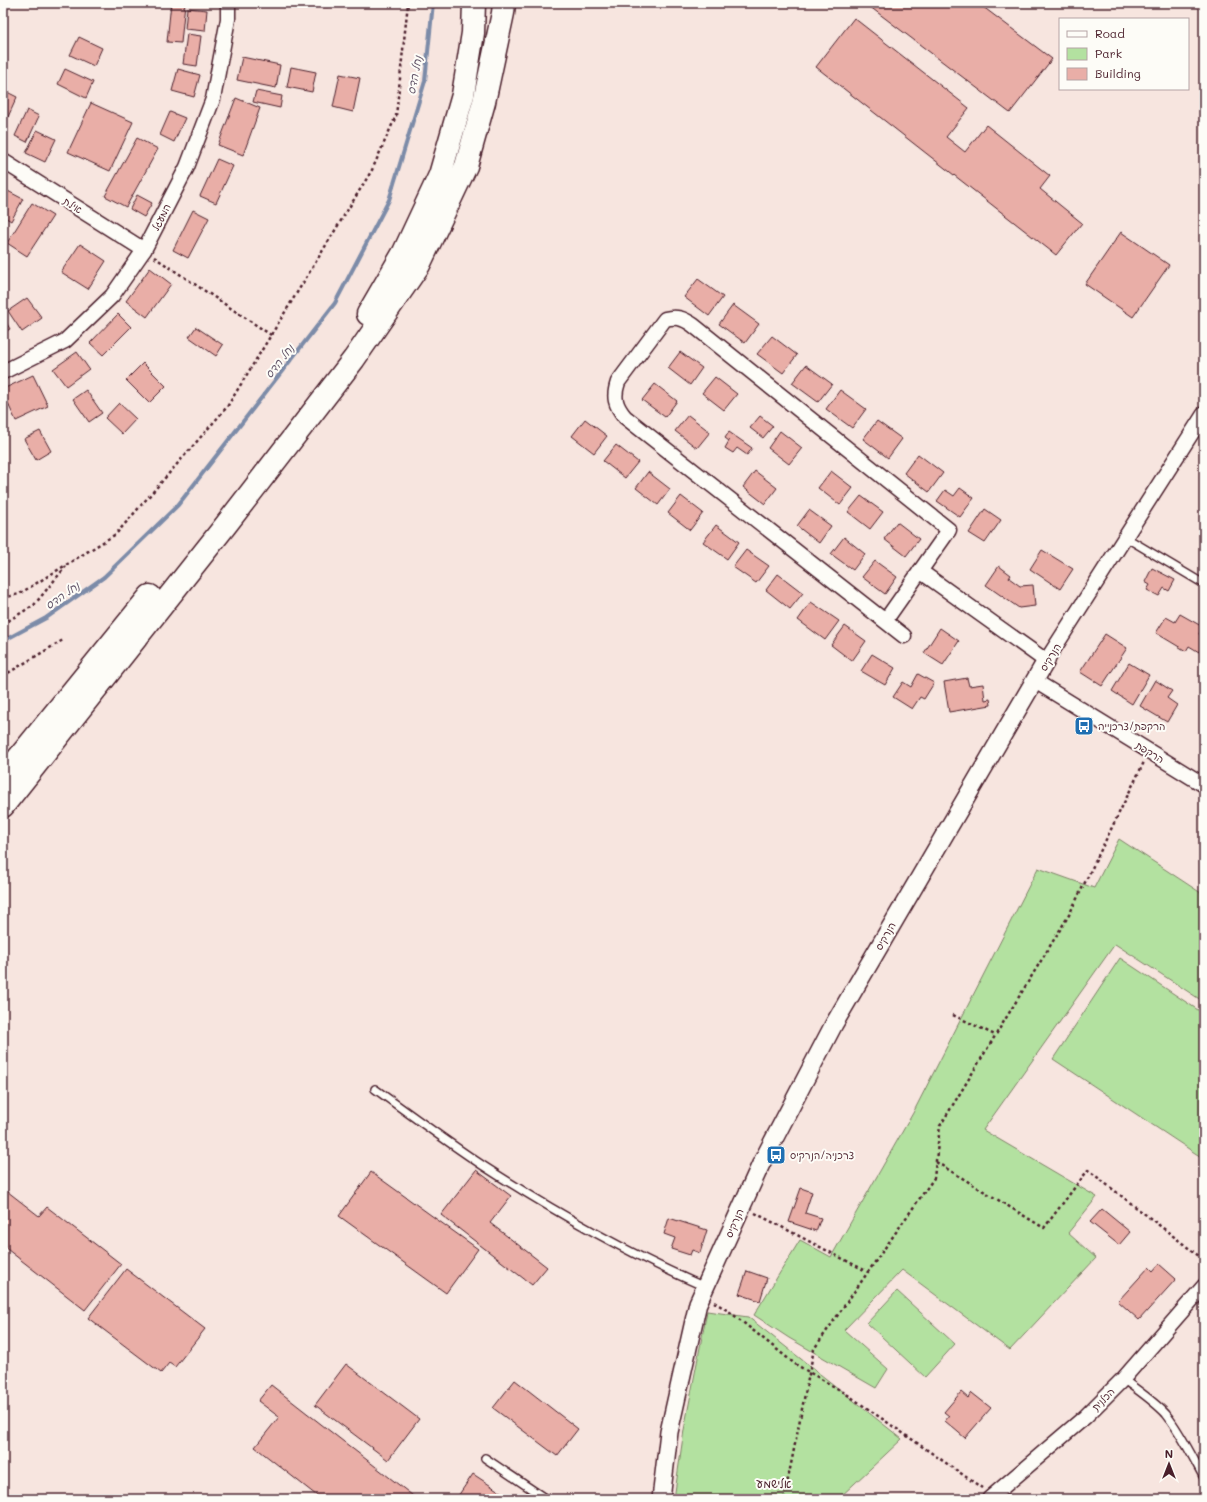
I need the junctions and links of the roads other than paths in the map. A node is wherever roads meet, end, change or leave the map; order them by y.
1 (228, 3) edge
2 (474, 3) edge
3 (504, 3) edge
4 (3, 161) edge
5 (144, 250) junction
6 (3, 372) edge
7 (1204, 414) edge
8 (1126, 537) junction
9 (920, 571) junction
10 (1204, 584) edge
11 (885, 621) junction
12 (904, 636) dead end
13 (1046, 661) junction
14 (1035, 681) junction
15 (3, 777) edge
16 (1204, 786) edge
17 (3, 806) edge
18 (375, 1090) dead end
19 (1204, 1286) edge
20 (703, 1291) junction
21 (1123, 1379) junction
22 (485, 1458) dead end
23 (1204, 1478) edge
24 (993, 1498) edge
25 (546, 1499) edge
26 (661, 1499) edge

1 - 5 street, המעגל
2 - 15 highway
3 - 17 highway
4 - 5 street, אילת
5 - 6 street, המעגל
7 - 8 street, הנרקיס
8 - 10 lane
8 - 13 street, הנרקיס
9 - 11 street
9 - 11 street
9 - 13 street
11 - 12 street
13 - 14 street, הנרקיס
14 - 16 street, הרקפת
14 - 20 street, הנרקיס
18 - 20 lane
19 - 21 street, הכלנית
20 - 26 street, הנרקיס
21 - 23 lane
21 - 24 street, הכלנית
22 - 25 lane

